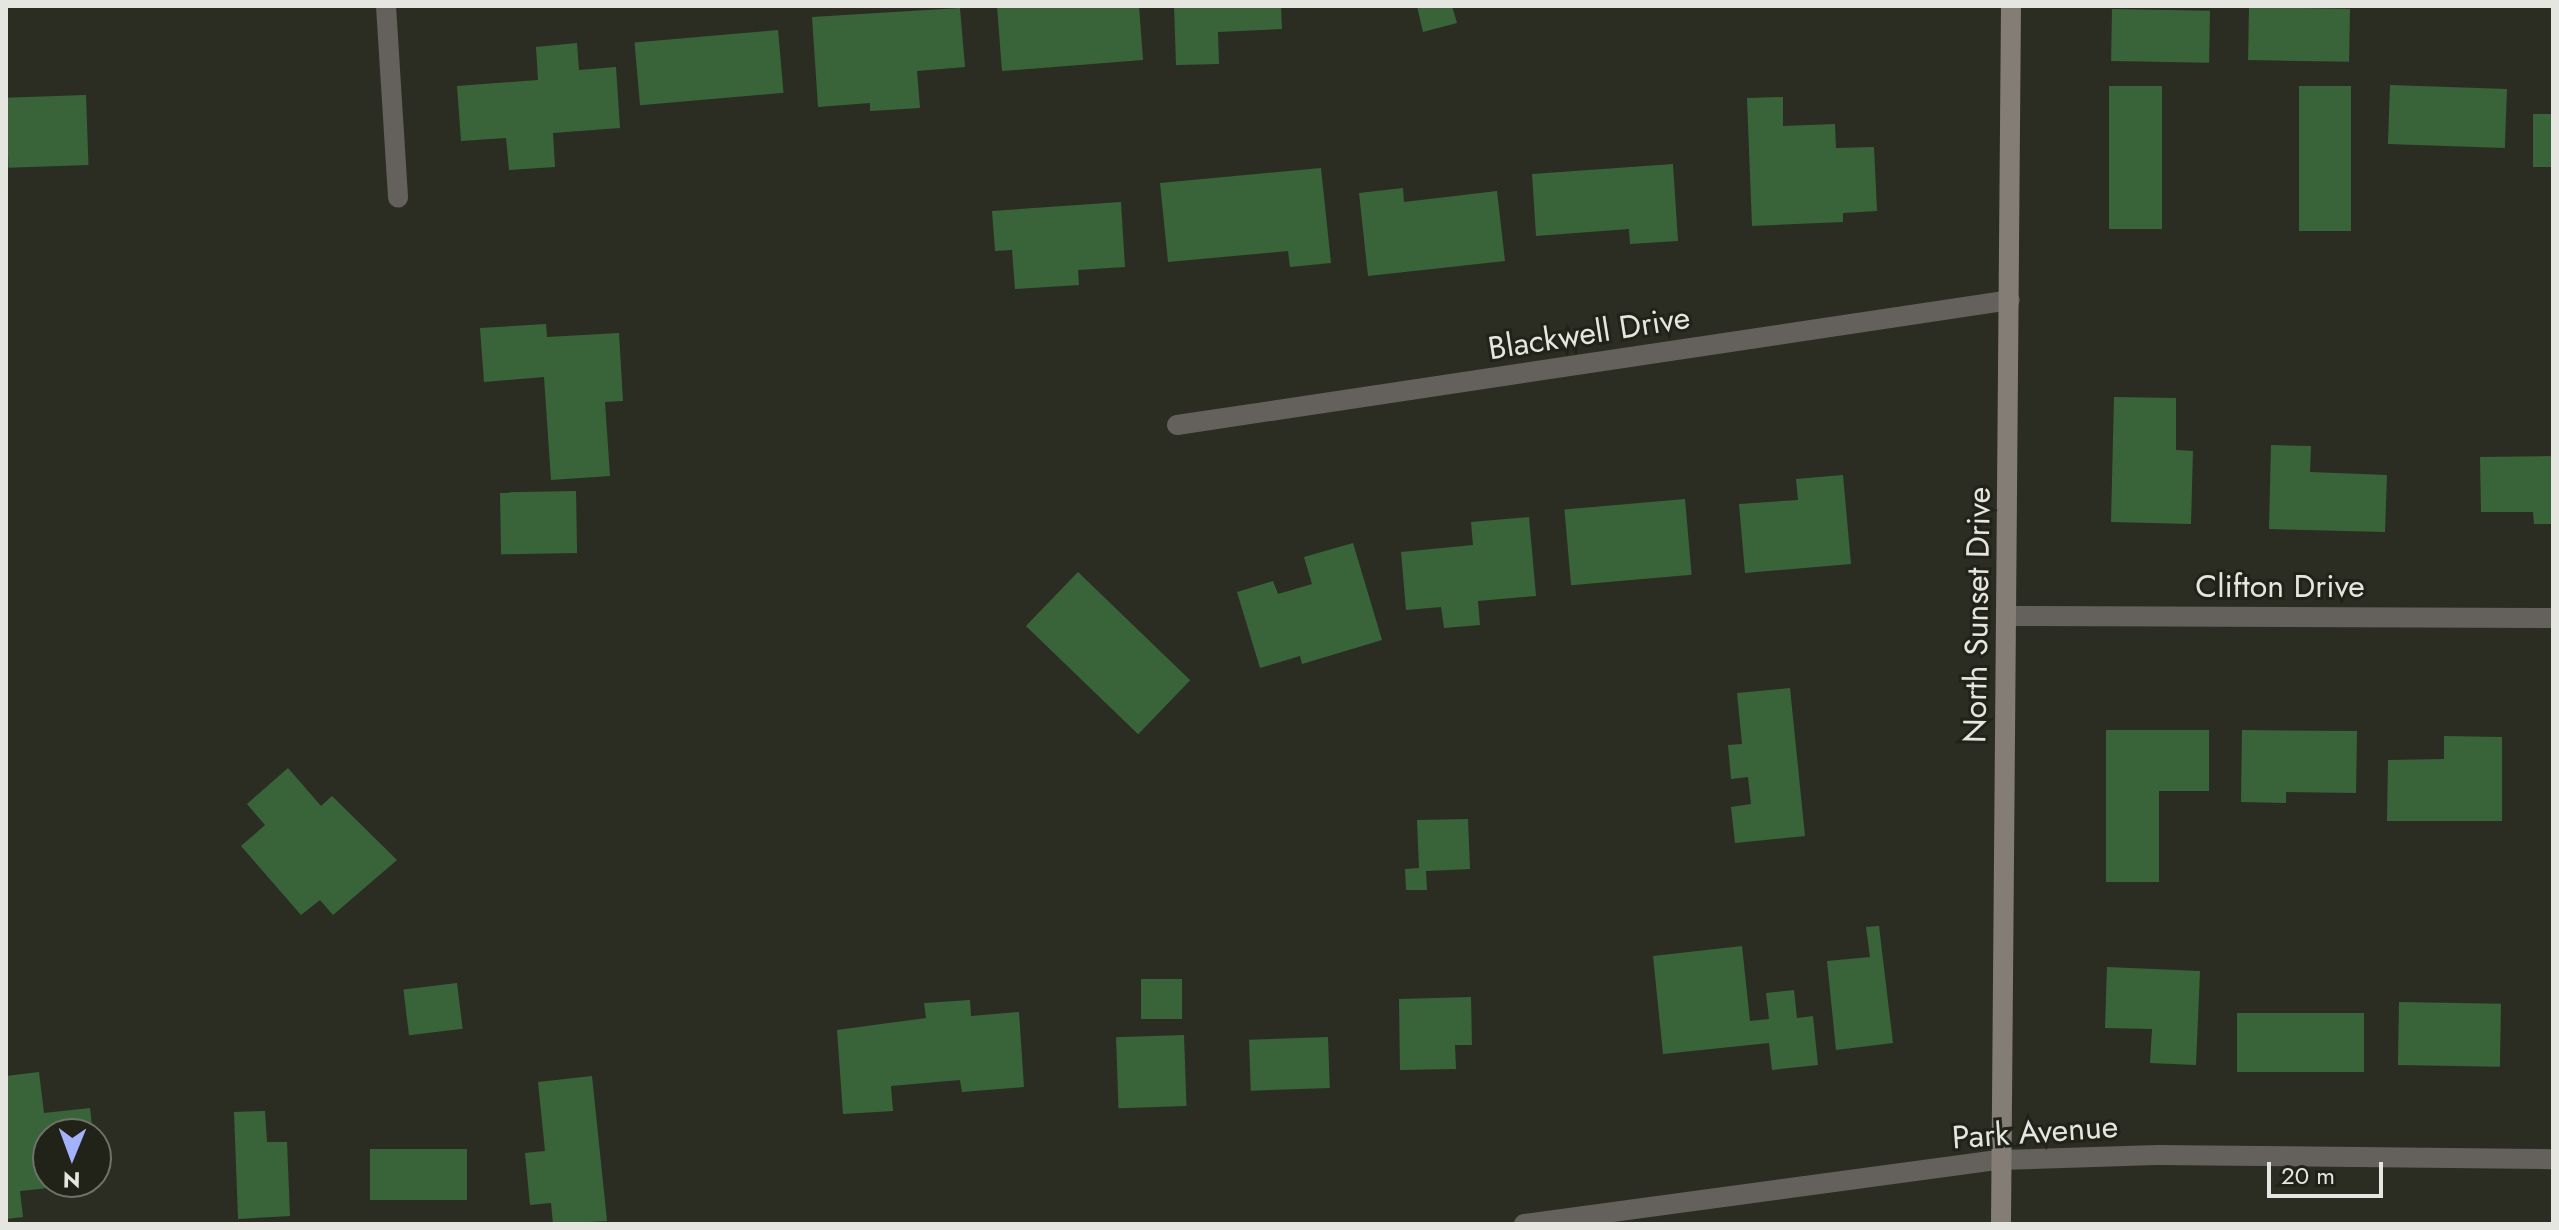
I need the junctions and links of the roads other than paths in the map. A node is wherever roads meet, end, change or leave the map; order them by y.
1 (386, 6) edge
2 (2011, 6) edge
3 (398, 198) dead end
4 (2010, 300) junction
5 (1177, 425) dead end
6 (2007, 616) junction
7 (2553, 618) edge
8 (2553, 1159) edge
9 (2000, 1160) junction
10 (1524, 1224) edge
11 (2001, 1224) edge

1 - 3 street
2 - 4 main road, North Sunset Drive
4 - 5 street, Blackwell Drive
4 - 6 main road, North Sunset Drive
6 - 7 street, Clifton Drive
6 - 9 main road, North Sunset Drive
8 - 9 street, Park Avenue
9 - 10 street, Park Avenue
9 - 11 main road, North Sunset Drive

